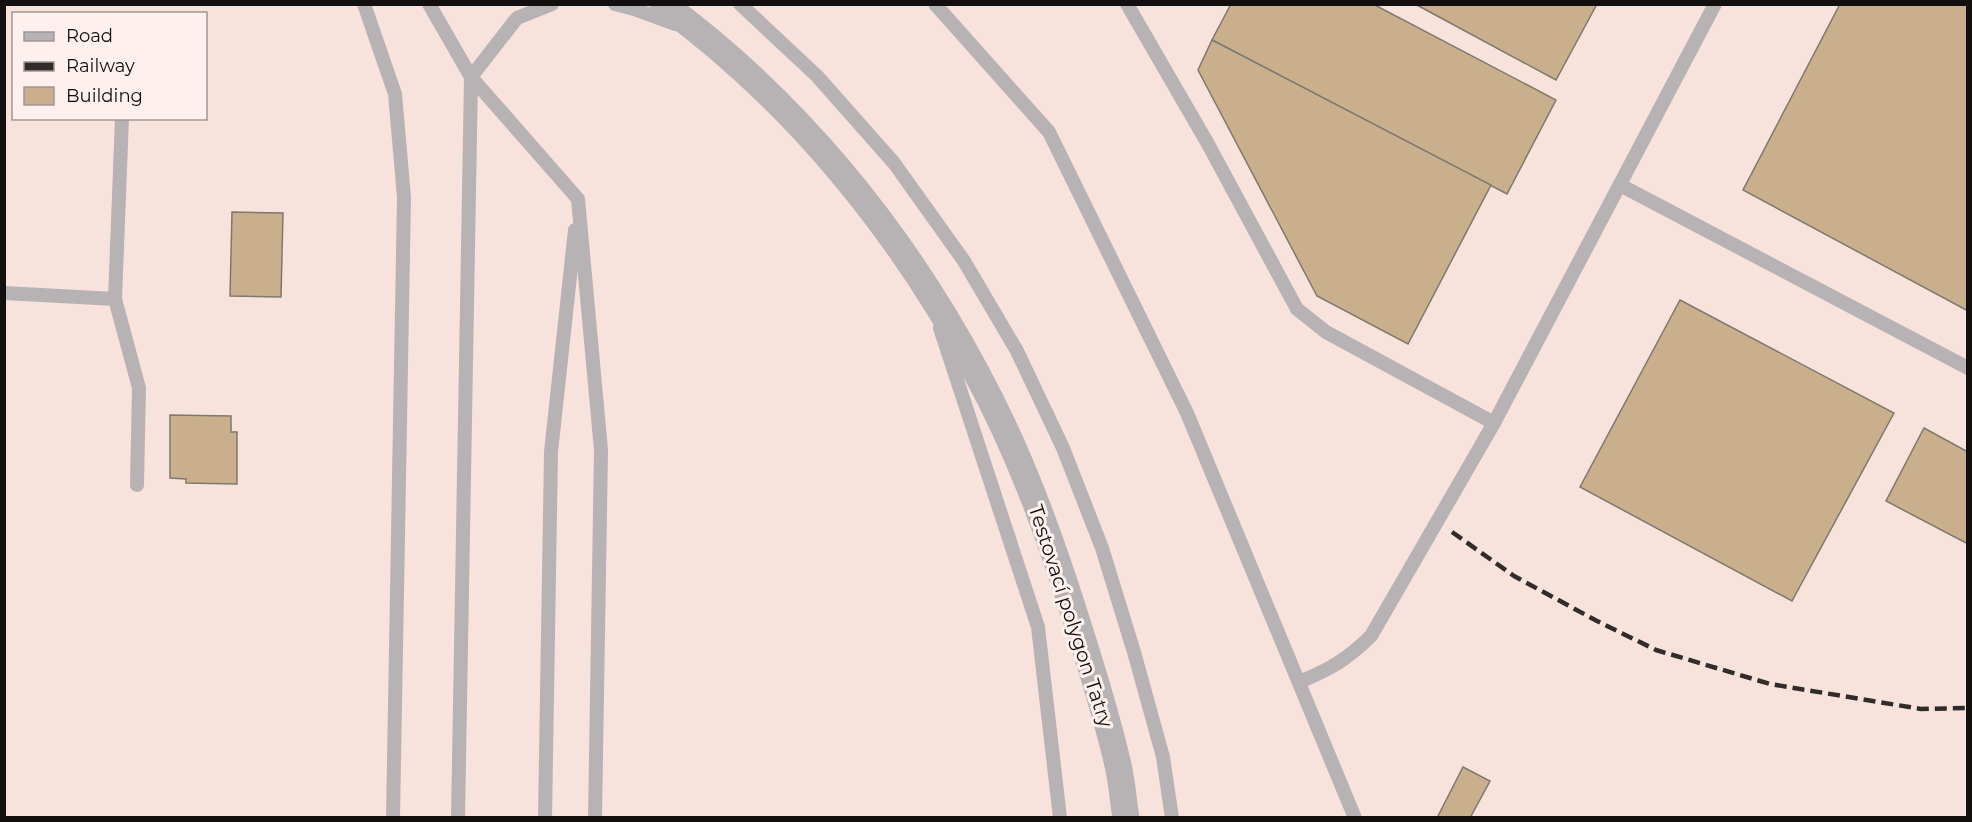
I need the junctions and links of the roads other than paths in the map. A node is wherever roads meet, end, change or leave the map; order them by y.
1 (364, 4) edge
2 (429, 4) edge
3 (552, 4) edge
4 (615, 4) edge
5 (663, 4) edge
6 (740, 4) edge
7 (935, 4) edge
8 (1127, 4) edge
9 (1715, 4) edge
10 (705, 35) junction
11 (471, 76) junction
12 (122, 120) edge
13 (1620, 184) junction
14 (578, 199) junction
15 (926, 286) junction
16 (4, 293) edge
17 (115, 299) junction
18 (1968, 368) edge
19 (1494, 423) junction
20 (137, 485) dead end
21 (1299, 682) junction
22 (393, 818) edge
23 (458, 818) edge
24 (545, 818) edge
25 (595, 818) edge
26 (1060, 818) edge
27 (1126, 818) edge
28 (1172, 818) edge
29 (1356, 818) edge

1 - 22 lane
2 - 11 lane
3 - 11 lane
4 - 10 lane
5 - 10 street, Testovací polygon Tatry
6 - 28 lane
7 - 21 lane
8 - 19 lane
9 - 13 lane
10 - 15 street, Testovací polygon Tatry
11 - 14 lane
11 - 23 lane
12 - 17 lane
13 - 18 lane
13 - 19 lane
14 - 24 lane
14 - 25 lane
15 - 26 lane
15 - 27 street, Testovací polygon Tatry
16 - 17 lane
17 - 20 lane
19 - 21 lane
21 - 29 lane

